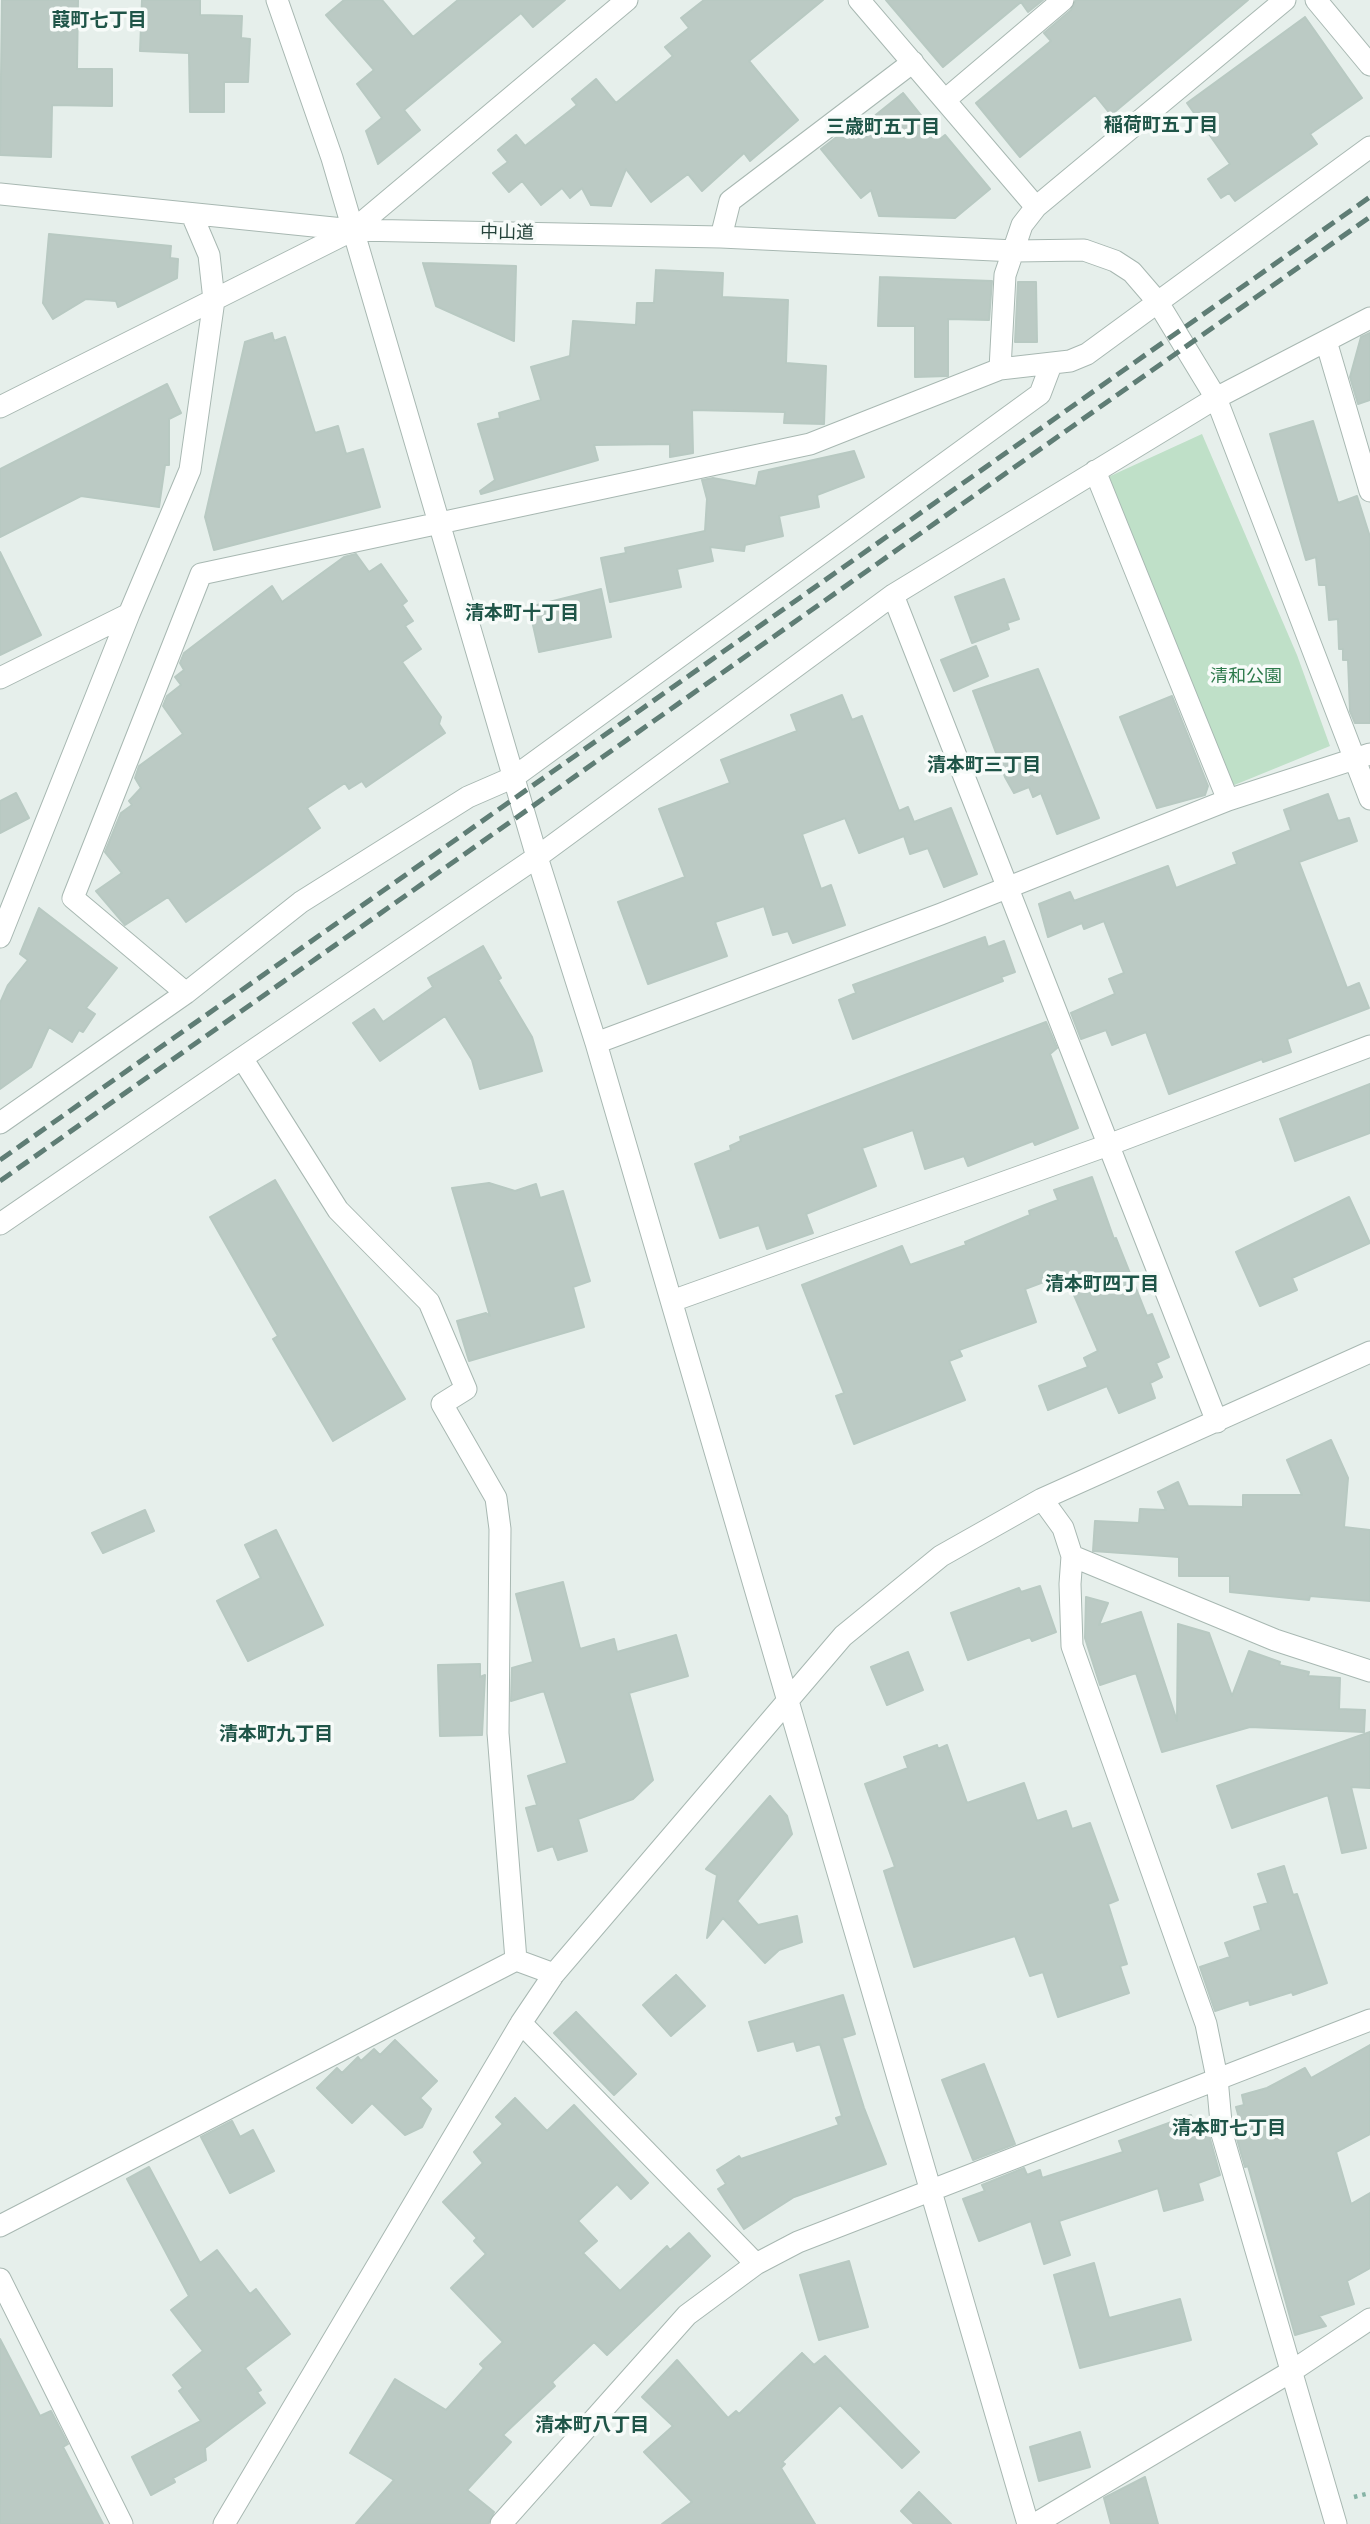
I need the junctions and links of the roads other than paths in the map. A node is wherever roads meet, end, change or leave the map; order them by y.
1 (278, 0) edge
2 (627, 0) edge
3 (859, 0) edge
4 (1063, 0) edge
5 (1285, 0) edge
6 (1316, 0) edge
7 (913, 62) junction
8 (1370, 65) edge
9 (945, 100) junction
10 (1370, 147) edge
11 (0, 194) edge
12 (1036, 207) junction
13 (192, 215) junction
14 (353, 230) junction
15 (721, 237) junction
16 (1015, 251) junction
17 (214, 300) junction
18 (1157, 301) junction
19 (1370, 318) edge
20 (1326, 341) junction
21 (1051, 365) junction
22 (1000, 369) junction
23 (1216, 398) junction
24 (0, 407) edge
25 (1096, 471) junction
26 (1370, 491) edge
27 (440, 525) junction
28 (893, 595) junction
29 (129, 614) junction
30 (0, 678) edge
31 (1362, 756) edge
32 (514, 777) junction
33 (1370, 799) edge
34 (1228, 800) junction
35 (537, 857) junction
36 (1006, 888) junction
37 (0, 937) edge
38 (186, 993) junction
39 (596, 1043) junction
40 (1370, 1046) edge
41 (242, 1058) junction
42 (0, 1123) edge
43 (1111, 1144) junction
44 (0, 1224) edge
45 (672, 1301) junction
46 (1370, 1352) edge
47 (1217, 1422) junction
48 (1042, 1499) junction
49 (1072, 1556) junction
50 (1370, 1671) edge
51 (789, 1696) junction
52 (516, 1960) junction
53 (554, 1974) junction
54 (1370, 2020) edge
55 (521, 2023) junction
56 (1217, 2078) junction
57 (932, 2190) junction
58 (0, 2226) edge
59 (756, 2264) junction
60 (0, 2279) edge
61 (1370, 2319) edge
62 (1292, 2371) junction
63 (122, 2524) edge
64 (223, 2524) edge
65 (501, 2524) edge
66 (1028, 2524) edge
67 (1035, 2524) edge
68 (1336, 2524) edge

1 - 14 street
2 - 14 street
3 - 7 street
4 - 9 street
5 - 12 street
6 - 8 street
7 - 9 street
7 - 15 street
9 - 12 street
10 - 18 street
11 - 13 street, 中山道
12 - 16 street
13 - 14 street, 中山道
13 - 17 street
14 - 15 street, 中山道
14 - 17 street
14 - 27 street
15 - 16 street, 中山道
16 - 18 street, 中山道
16 - 22 street
17 - 24 street
17 - 29 street
18 - 21 street
18 - 23 street, 中山道
19 - 20 street
20 - 23 street
20 - 26 street
21 - 22 street
21 - 32 street
22 - 27 street
23 - 25 street
23 - 31 street, 中山道
25 - 28 street
25 - 34 street
27 - 32 street
27 - 38 street
28 - 35 street
28 - 36 street
29 - 30 street
29 - 37 street
31 - 33 street, 中山道
31 - 34 street
32 - 35 street
32 - 38 street
34 - 36 street
35 - 39 street
35 - 41 street
36 - 39 street
36 - 43 street
38 - 42 street
39 - 45 street
40 - 43 street
41 - 44 street
41 - 52 street
43 - 45 street
43 - 47 street
45 - 51 street
46 - 47 street
47 - 48 street
48 - 49 street
48 - 51 street
49 - 50 street
49 - 56 street
51 - 53 street
51 - 57 street
52 - 53 street
52 - 58 street
53 - 55 street
54 - 56 street
55 - 59 street
55 - 64 street
56 - 57 street
56 - 62 street
57 - 59 street
57 - 66 street
59 - 65 street
60 - 63 street
61 - 62 street
62 - 67 street
62 - 68 street

